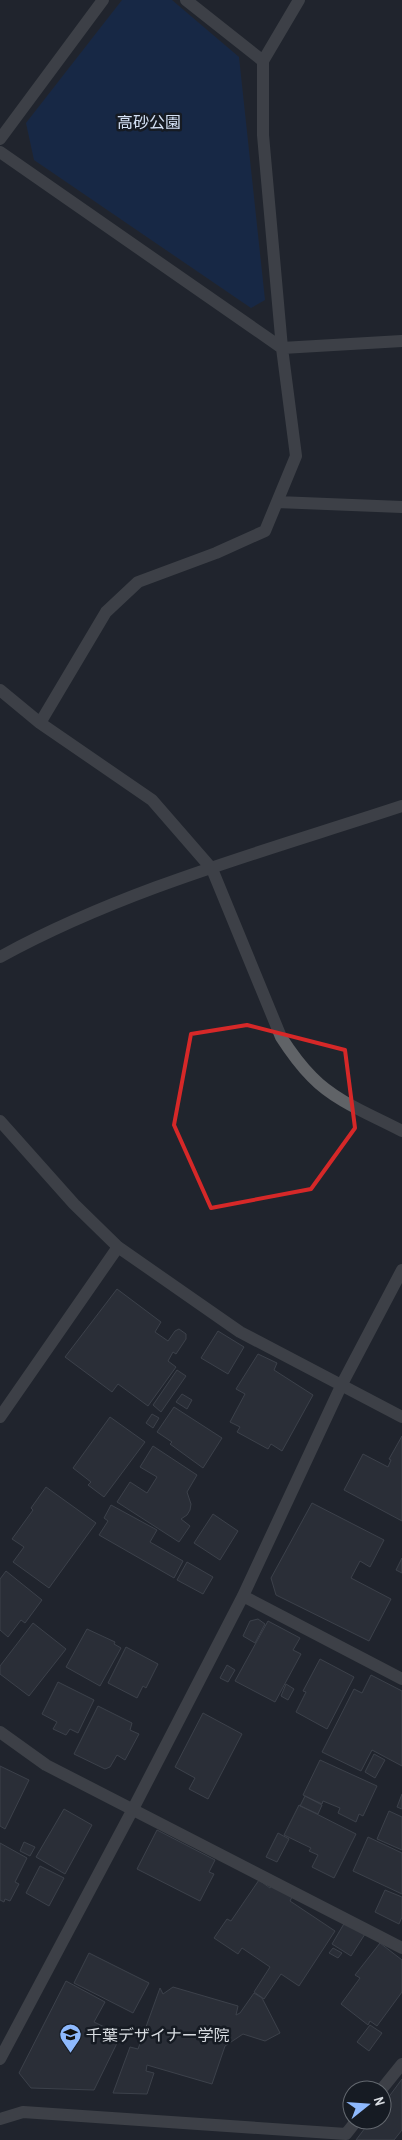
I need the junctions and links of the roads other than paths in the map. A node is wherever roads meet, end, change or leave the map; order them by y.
1 (103, 0) edge
2 (186, 0) edge
3 (299, 0) edge
4 (264, 61) junction
5 (0, 139) edge
6 (0, 152) edge
7 (402, 341) edge
8 (282, 348) junction
9 (277, 502) junction
10 (402, 507) edge
11 (0, 690) edge
12 (40, 723) junction
13 (402, 806) edge
14 (212, 869) junction
15 (0, 957) edge
16 (0, 1121) edge
17 (402, 1131) edge
18 (118, 1248) junction
19 (402, 1270) edge
20 (342, 1384) junction
21 (0, 1417) edge
22 (402, 1417) edge
23 (243, 1596) junction
24 (402, 1679) edge
25 (0, 1732) edge
26 (134, 1809) junction
27 (402, 1948) edge
28 (0, 2059) edge
29 (402, 2064) edge
30 (389, 2080) edge
31 (0, 2118) edge
32 (349, 2130) edge

1 - 5 street
2 - 4 street
3 - 4 street
4 - 8 street
6 - 8 street
7 - 8 street
8 - 9 street
9 - 10 street
9 - 12 street
11 - 12 street
12 - 14 street
13 - 14 street
14 - 15 street
14 - 17 street
16 - 18 street
18 - 20 street
18 - 21 street
19 - 20 street
20 - 22 street
20 - 23 street
23 - 24 street
23 - 26 street
25 - 26 street
26 - 27 street
26 - 28 street
29 - 30 street
31 - 32 street

